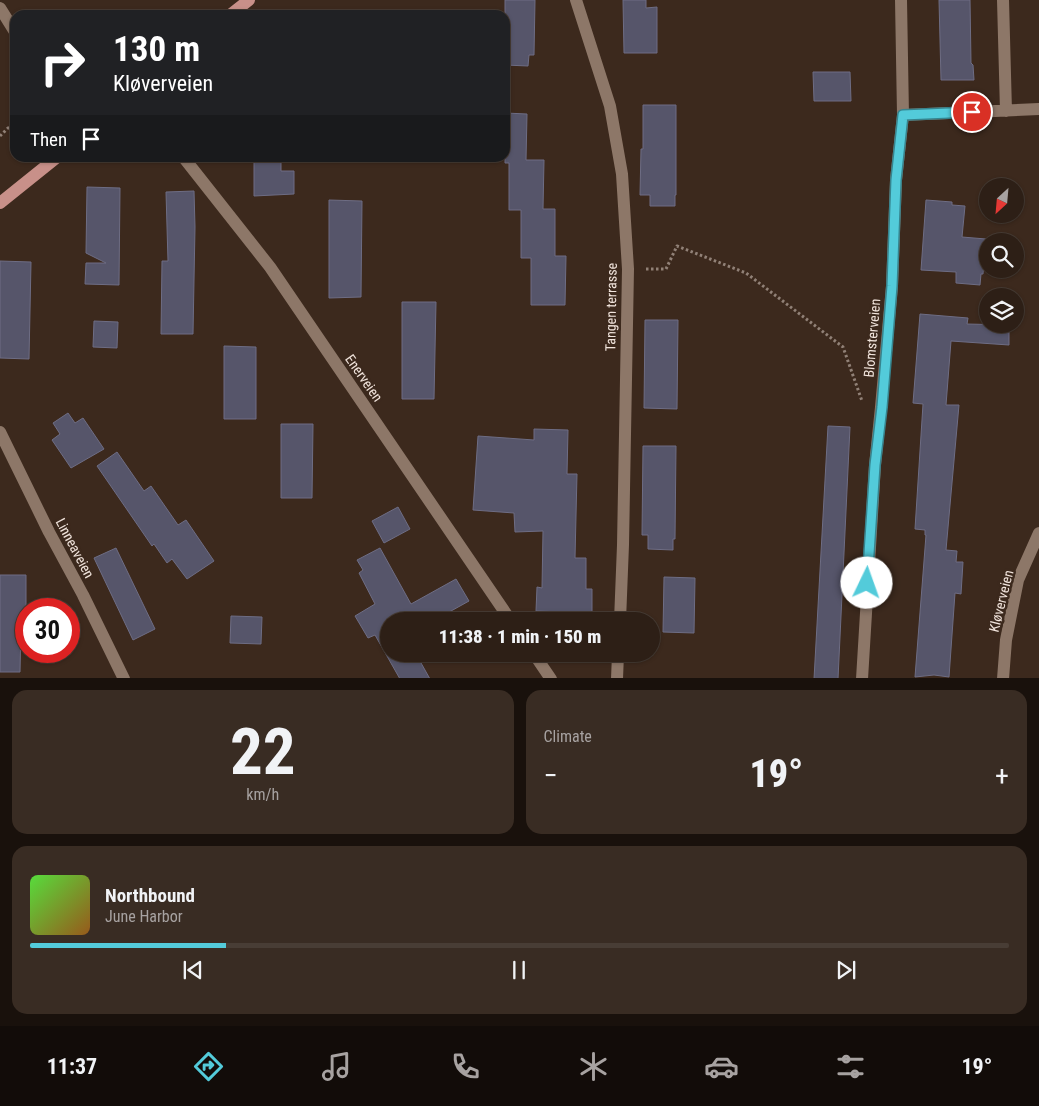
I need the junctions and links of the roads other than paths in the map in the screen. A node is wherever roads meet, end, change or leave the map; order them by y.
1 (249, 0) edge
2 (576, 0) edge
3 (901, 0) edge
4 (1003, 0) edge
5 (0, 8) edge
6 (236, 10) edge
7 (10, 24) edge
8 (1039, 109) edge
9 (1006, 111) junction
10 (903, 115) junction
11 (51, 162) edge
12 (187, 162) edge
13 (0, 203) edge
14 (0, 432) edge
15 (1039, 533) edge
16 (505, 612) edge
17 (620, 612) edge
18 (540, 662) edge
19 (618, 662) edge
20 (124, 678) edge
21 (551, 678) edge
22 (617, 678) edge
23 (862, 678) edge
24 (1003, 678) edge

1 - 6 main road
2 - 17 street, Tangen terrasse
3 - 10 street, Blomsterveien
4 - 9 street
5 - 7 street
8 - 9 street
9 - 10 street
10 - 23 street, Blomsterveien
11 - 13 main road
12 - 16 street, Enerveien
14 - 20 street, Linneaveien
15 - 24 street, Kløverveien
18 - 21 street
19 - 22 street

